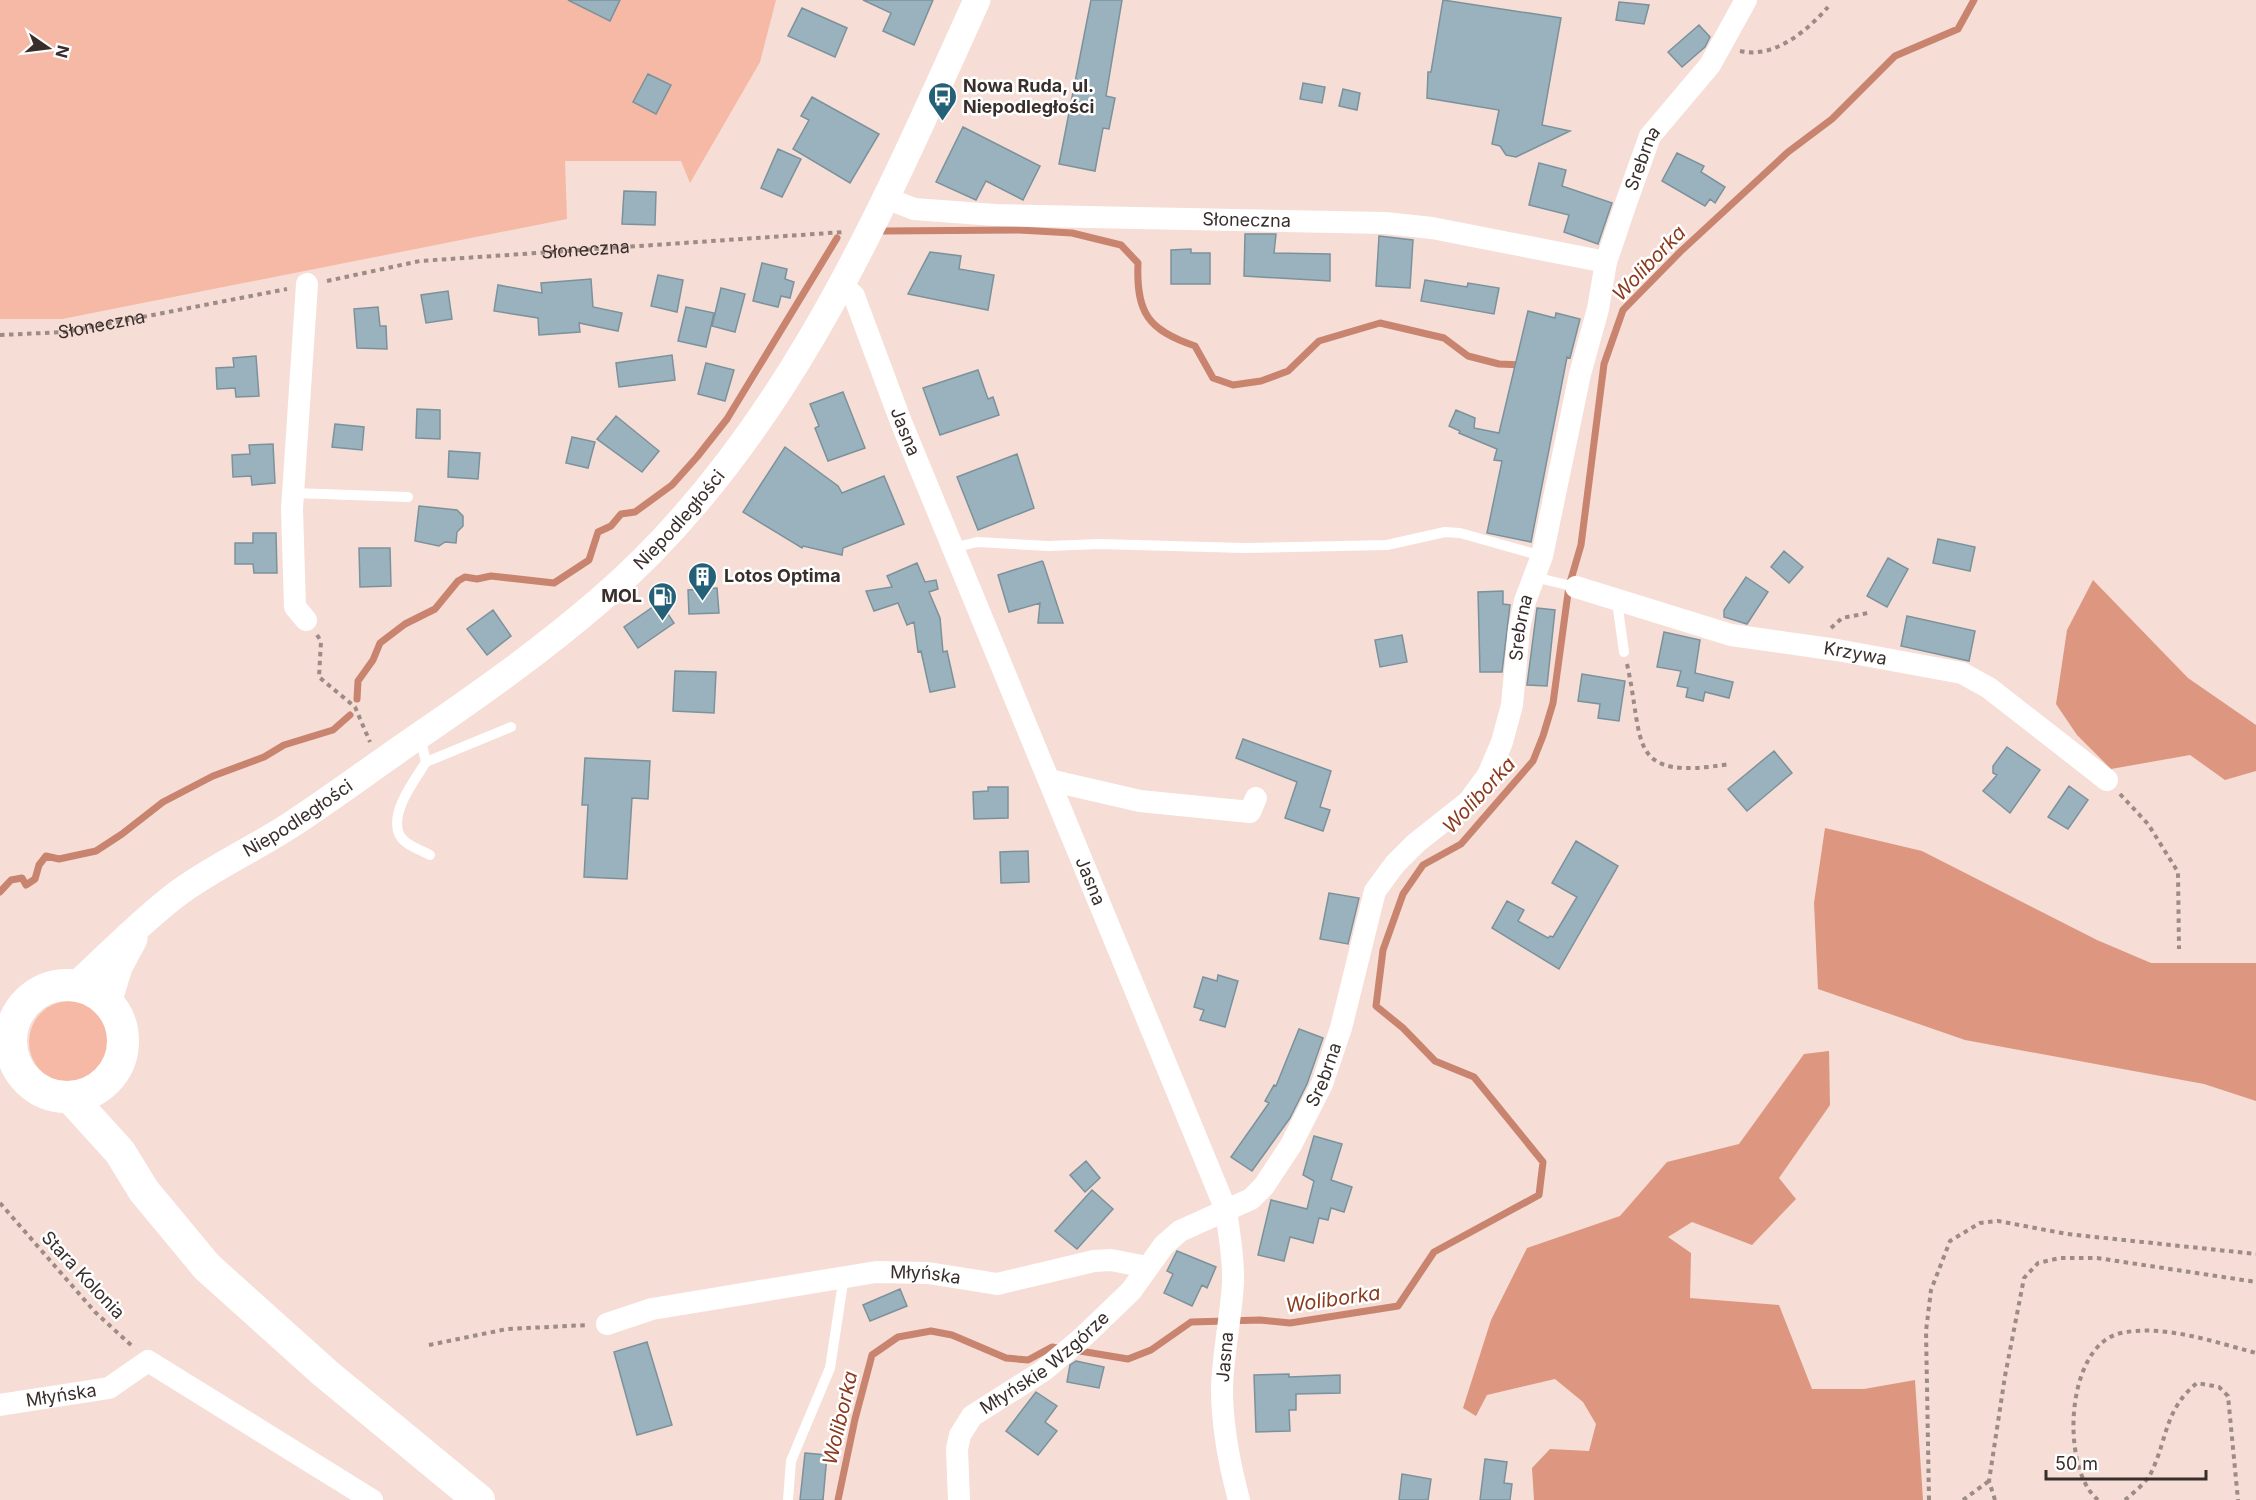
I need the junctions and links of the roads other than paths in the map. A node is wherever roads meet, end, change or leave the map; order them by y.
1 (977, 0) edge
2 (1746, 0) edge
3 (886, 198) junction
4 (1606, 262) junction
5 (308, 284) road end
6 (842, 284) junction
7 (293, 493) junction
8 (408, 497) dead end
9 (952, 548) junction
10 (1542, 556) junction
11 (1534, 577) junction
12 (1566, 585) joint
13 (1617, 602) junction
14 (306, 620) road end
15 (1624, 652) road end
16 (511, 727) dead end
17 (420, 735) junction
18 (426, 762) junction
19 (1048, 780) junction
20 (2107, 780) road end
21 (1256, 798) dead end
22 (430, 855) dead end
23 (143, 922) junction
24 (75, 986) junction
25 (108, 1003) junction
26 (8, 1021) edge
27 (8, 1059) edge
28 (106, 1082) junction
29 (70, 1097) junction
30 (120, 1152) junction
31 (1226, 1210) junction
32 (1147, 1267) junction
33 (844, 1276) junction
34 (607, 1324) road end
35 (0, 1405) edge
36 (372, 1500) edge
37 (479, 1500) edge
38 (788, 1500) edge
39 (959, 1500) edge
40 (1239, 1500) edge

1 - 3 street, Niepodległości
2 - 4 street, Srebrna
3 - 4 street, Słoneczna
3 - 6 street, Niepodległości
4 - 10 street, Srebrna
5 - 7 street
6 - 9 street, Jasna
6 - 17 street, Niepodległości
7 - 8 lane
7 - 14 street
9 - 10 lane
9 - 19 street, Jasna
10 - 11 street, Srebrna
11 - 12 lane
11 - 31 street, Srebrna
12 - 13 street, Krzywa
13 - 15 lane
13 - 20 street, Krzywa
16 - 18 lane
17 - 18 lane
17 - 23 street, Niepodległości
18 - 22 lane
19 - 21 street
19 - 31 street, Jasna
23 - 24 street, Niepodległości
23 - 25 street, Niepodległości
24 - 25 main road
24 - 26 main road
25 - 28 main road
26 - 27 main road
27 - 29 main road
28 - 29 main road
28 - 30 main road
29 - 30 main road
30 - 37 main road
31 - 32 street
31 - 40 street, Jasna
32 - 33 street, Młyńska
32 - 39 street, Młyńskie Wzgórze
33 - 34 street, Młyńska
33 - 38 lane
35 - 36 street, Młyńska

